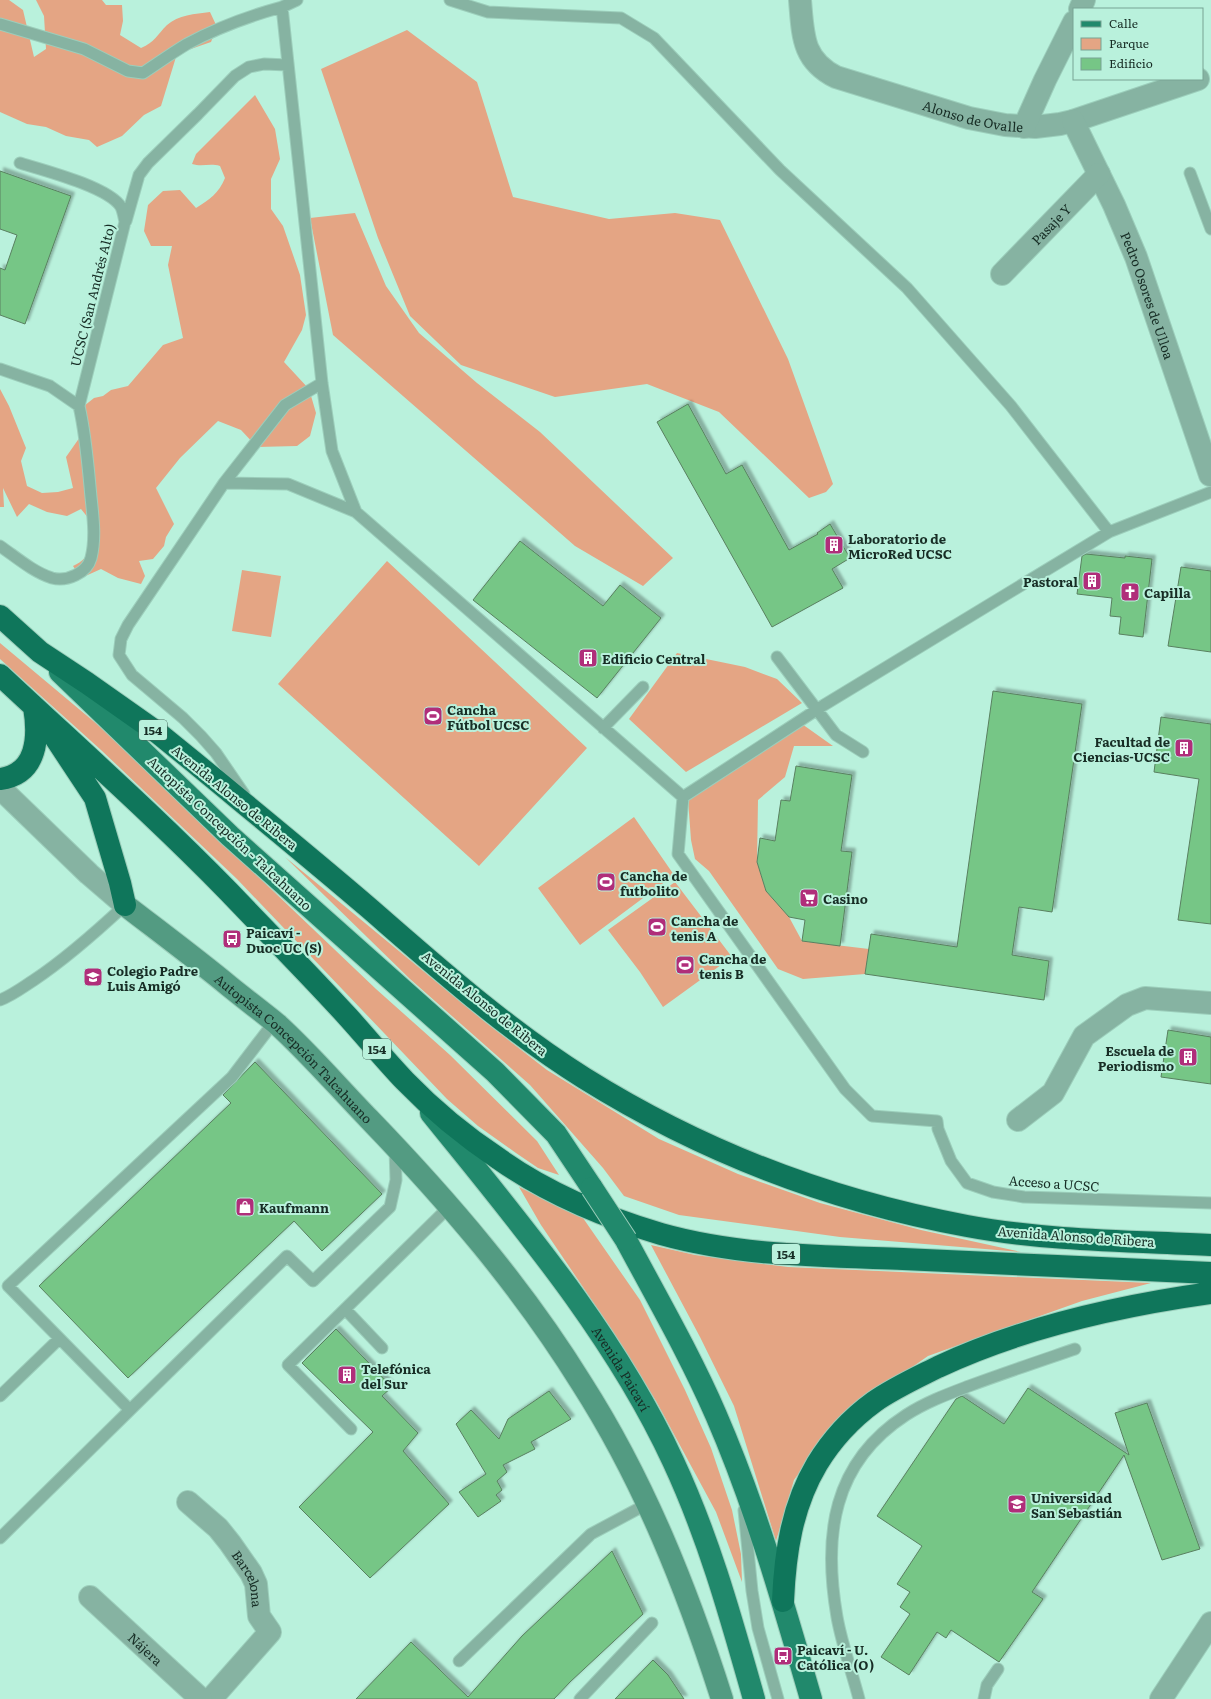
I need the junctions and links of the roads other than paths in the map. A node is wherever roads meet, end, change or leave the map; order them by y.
1 (297, 0) edge
2 (450, 0) edge
3 (800, 0) edge
4 (282, 7) junction
5 (0, 24) edge
6 (1073, 24) edge
7 (288, 65) junction
8 (1195, 80) edge
9 (1072, 121) junction
10 (1024, 127) junction
11 (20, 162) dead end
12 (1190, 173) dead end
13 (1099, 174) junction
14 (125, 222) junction
15 (1211, 229) edge
16 (1002, 274) dead end
17 (0, 369) edge
18 (322, 383) junction
19 (79, 406) junction
20 (224, 483) junction
21 (1211, 483) edge
22 (356, 512) junction
23 (1109, 532) junction
24 (0, 546) edge
25 (0, 616) edge
26 (40, 652) junction
27 (777, 657) dead end
28 (0, 675) edge
29 (643, 687) dead end
30 (34, 707) junction
31 (816, 710) junction
32 (603, 728) junction
33 (863, 752) dead end
34 (0, 779) edge
35 (0, 788) edge
36 (683, 796) junction
37 (259, 816) junction
38 (124, 905) junction
39 (0, 1000) edge
40 (1211, 1003) edge
41 (274, 1022) junction
42 (406, 1082) junction
43 (1018, 1120) dead end
44 (395, 1146) junction
45 (1211, 1203) edge
46 (450, 1206) junction
47 (1211, 1245) edge
48 (1211, 1273) edge
49 (1211, 1293) edge
50 (345, 1309) junction
51 (59, 1339) junction
52 (382, 1348) dead end
53 (1075, 1350) dead end
54 (0, 1396) edge
55 (130, 1410) junction
56 (351, 1429) dead end
57 (739, 1472) junction
58 (188, 1502) dead end
59 (647, 1504) junction
60 (0, 1538) edge
61 (90, 1598) dead end
62 (783, 1600) junction
63 (652, 1623) dead end
64 (1211, 1623) edge
65 (459, 1661) dead end
66 (998, 1669) dead end
67 (201, 1699) edge
68 (211, 1699) edge
69 (580, 1699) edge
70 (722, 1699) edge
71 (754, 1699) edge
72 (778, 1699) edge
73 (811, 1699) edge
74 (859, 1699) edge
75 (984, 1699) edge
76 (1161, 1699) edge

1 - 4 lane
2 - 23 lane
3 - 10 street, Alonso de Ovalle
4 - 5 lane
4 - 7 lane
6 - 10 street
7 - 14 lane
7 - 18 lane
8 - 9 street, Alonso de Ovalle
9 - 10 street, Alonso de Ovalle
9 - 13 street, Pedro Osores de Ulloa
11 - 14 lane, UCSC (San Andrés Alto)
12 - 15 lane
13 - 16 street, Pasaje Y
13 - 21 street, Pedro Osores de Ulloa
14 - 19 lane, UCSC (San Andrés Alto)
17 - 19 lane
18 - 20 lane
18 - 22 lane
19 - 24 lane, UCSC (San Andrés Alto)
20 - 22 lane
20 - 37 lane
21 - 23 lane
22 - 32 lane
23 - 31 lane
25 - 26 highway, Autopista Concepción - Talcahuano / 154
26 - 37 highway, Avenida Alonso de Ribera / 154
26 - 57 main road, Autopista Concepción - Talcahuano, bridge
27 - 31 lane
28 - 30 highway, 154
29 - 32 lane
30 - 34 highway
30 - 38 highway
30 - 42 highway, 154
31 - 33 lane
31 - 36 lane
32 - 36 lane
35 - 38 street
36 - 45 lane, Acceso a UCSC
37 - 47 highway, Avenida Alonso de Ribera / 154
38 - 39 lane
38 - 41 street, Autopista Concepción Talcahuano
40 - 43 street
41 - 44 street, Autopista Concepción Talcahuano
41 - 51 lane
42 - 48 highway, 154
42 - 71 main road, Avenida Paicaví
44 - 46 street, Autopista Concepción Talcahuano
44 - 55 lane
46 - 50 lane
46 - 59 street
49 - 62 highway
50 - 52 lane
50 - 56 lane
51 - 54 lane
51 - 55 lane
53 - 74 lane
55 - 60 lane
57 - 62 main road
57 - 72 lane
58 - 68 street, Barcelona
59 - 65 lane
59 - 70 street
61 - 67 street, Nájera
62 - 73 main road
63 - 69 lane
64 - 76 street
66 - 75 lane

